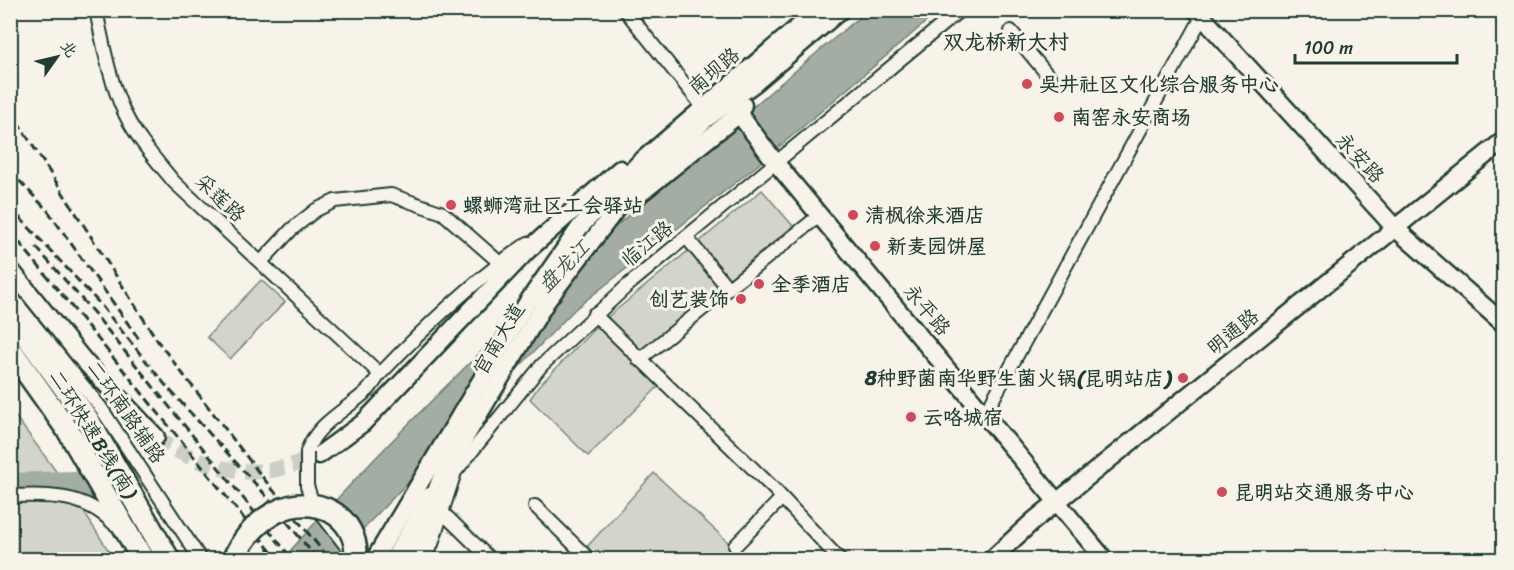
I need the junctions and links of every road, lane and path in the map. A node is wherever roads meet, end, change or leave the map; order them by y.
1 (96, 10) edge
2 (626, 10) edge
3 (818, 10) edge
4 (841, 10) edge
5 (960, 10) edge
6 (1199, 14) edge
7 (1011, 31) dead end
8 (1051, 79) dead end
9 (755, 83) junction
10 (711, 108) junction
11 (740, 115) junction
12 (1503, 140) edge
13 (774, 159) junction
14 (639, 163) joint
15 (607, 206) junction
16 (820, 215) junction
17 (551, 228) junction
18 (1395, 228) junction
19 (686, 237) junction
20 (261, 262) junction
21 (500, 263) junction
22 (10, 269) edge
23 (728, 288) junction
24 (10, 295) edge
25 (10, 313) edge
26 (594, 314) junction
27 (1503, 324) edge
28 (10, 349) edge
29 (639, 360) junction
30 (10, 361) edge
31 (380, 374) junction
32 (986, 412) junction
33 (156, 437) tunnel mouth
34 (313, 453) junction
35 (454, 456) junction
36 (10, 496) edge
37 (782, 498) junction
38 (1058, 501) junction
39 (535, 506) dead end
40 (443, 513) junction
41 (114, 524) junction
42 (735, 546) dead end
43 (354, 557) edge
44 (134, 560) edge
45 (143, 560) edge
46 (169, 560) edge
47 (201, 560) edge
48 (233, 560) edge
49 (374, 560) edge
50 (393, 560) edge
51 (410, 560) edge
52 (423, 560) edge
53 (491, 560) edge
54 (590, 560) edge
55 (840, 560) edge
56 (991, 560) edge
57 (1106, 560) edge

1 - 20 street, 采莲路
2 - 10 street
3 - 10 main road, 南坝路
4 - 9 main road, 南坝路
5 - 13 street, 临江路
6 - 18 main road, 永安路
6 - 32 street
7 - 8 street
9 - 10 main road, 南坝路
9 - 11 main road
10 - 14 main road, 南坝路
10 - 15 main road, 官南大道
10 - 17 main road
11 - 13 main road, 永平路
11 - 15 main road
12 - 18 main road, 明通路
13 - 16 main road, 永平路
13 - 19 street, 临江路
14 - 15 main road, 官南大道
15 - 35 main road, 官南大道
15 - 49 main road, 官南大道
16 - 23 street
16 - 32 main road, 永平路
17 - 21 street
17 - 34 main road
18 - 27 main road, 永安路
18 - 38 main road, 明通路
19 - 23 street
19 - 26 street, 临江路
20 - 21 street
20 - 31 street, 采莲路
21 - 31 street
22 - 33 main road
23 - 29 street
24 - 47 street, 二环南路辅路
25 - 46 highway, 二环快速B线(南)
26 - 29 street
26 - 40 street, 临江路
28 - 45 highway
29 - 37 street
30 - 41 street
31 - 34 street
32 - 38 main road, 永平路
34 - 43 street, bridge
35 - 50 main road, 官南大道
35 - 51 highway
36 - 41 street
37 - 42 street
37 - 55 street
38 - 56 main road, 明通路
38 - 57 main road, 永平路
39 - 54 street
40 - 52 street, 临江路
40 - 53 street
41 - 44 street
43 - 48 highway, bridge

